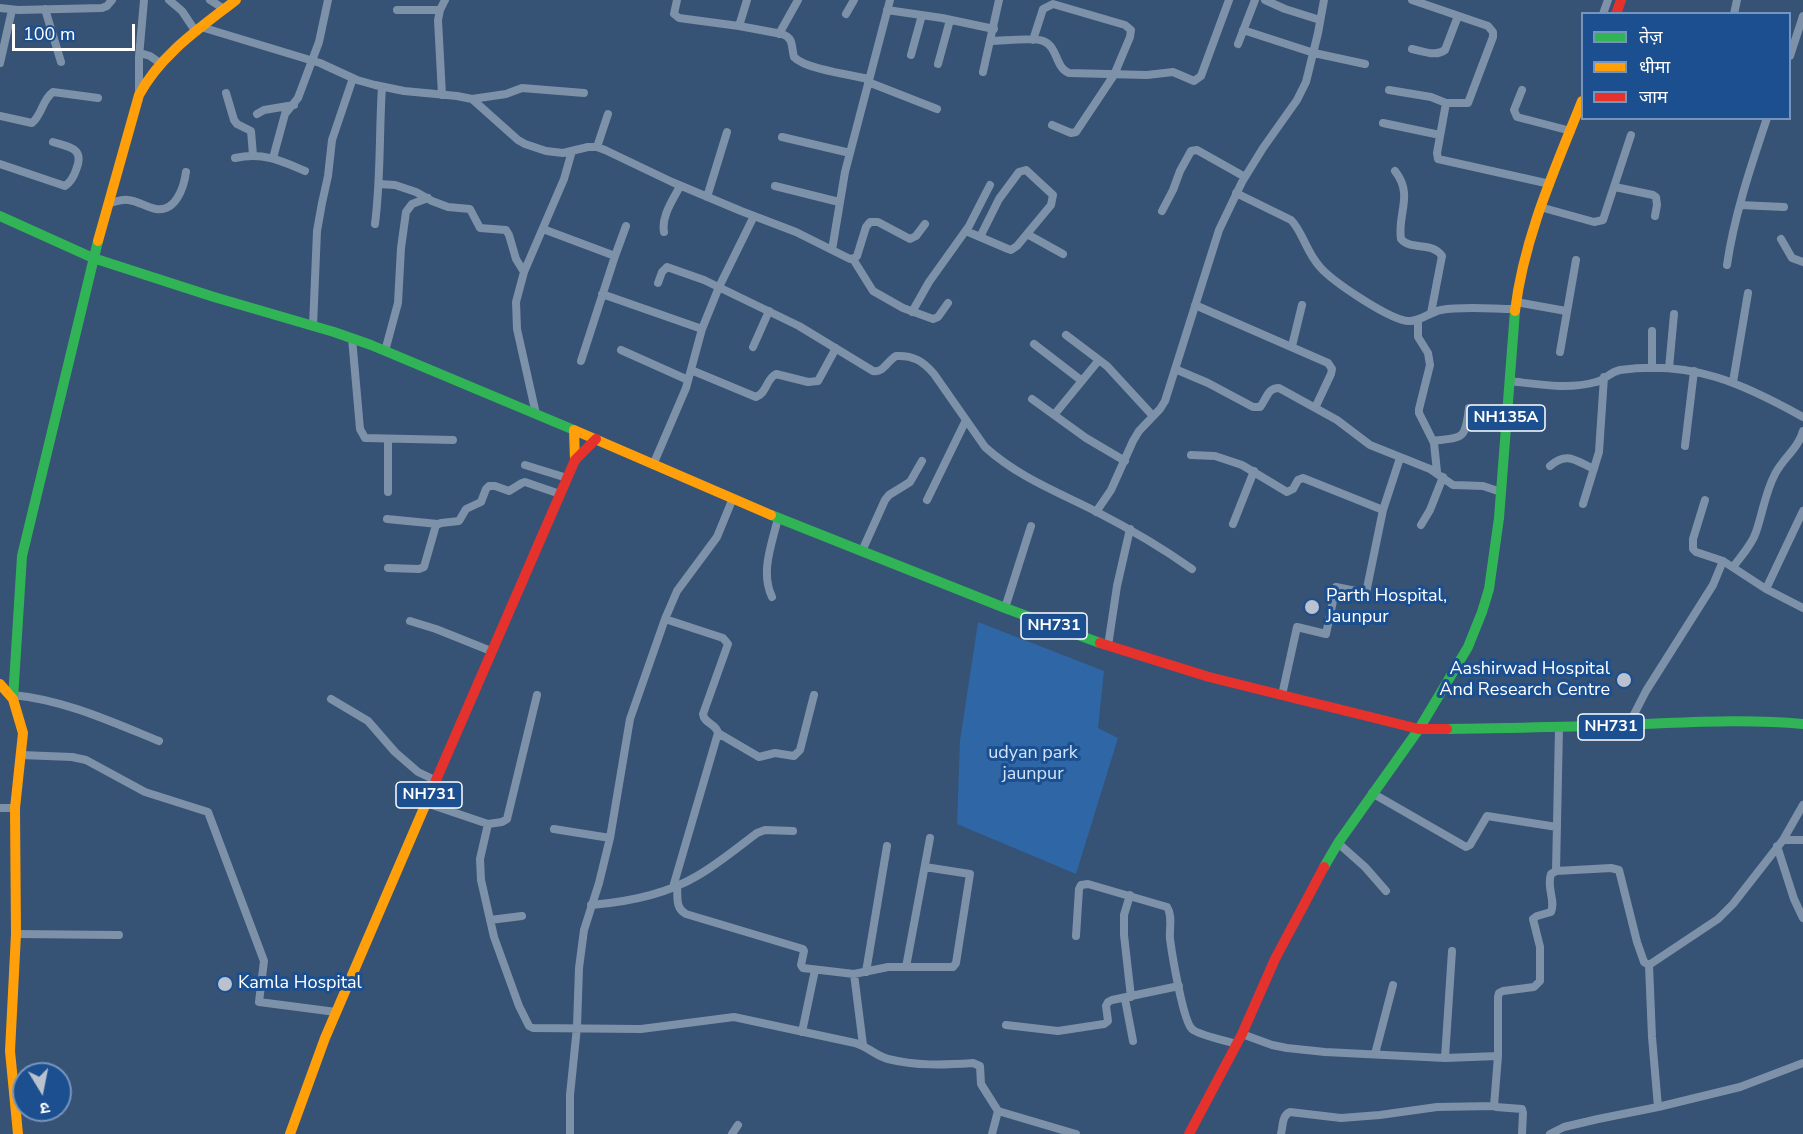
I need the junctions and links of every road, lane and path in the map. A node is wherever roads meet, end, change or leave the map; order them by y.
1 (20, 0) edge
2 (112, 0) edge
3 (144, 0) edge
4 (169, 0) edge
5 (210, 0) edge
6 (236, 0) edge
7 (328, 0) edge
8 (445, 0) edge
9 (677, 0) edge
10 (747, 0) edge
11 (798, 0) edge
12 (854, 0) edge
13 (890, 0) edge
14 (999, 0) edge
15 (1229, 0) edge
16 (1255, 0) edge
17 (1265, 0) edge
18 (1324, 0) edge
19 (1412, 0) edge
20 (87, 4) edge
21 (0, 8) edge
22 (45, 9) junction
23 (224, 9) junction
24 (15, 10) junction
25 (397, 10) dead end
26 (440, 10) junction
27 (887, 10) junction
28 (846, 14) dead end
29 (922, 15) junction
30 (1458, 16) junction
31 (1803, 16) edge
32 (950, 20) junction
33 (1320, 20) junction
34 (739, 26) junction
35 (199, 29) junction
36 (994, 29) junction
37 (1243, 30) junction
38 (779, 34) junction
39 (1032, 40) junction
40 (1792, 40) edge
41 (990, 41) junction
42 (1238, 44) dead end
43 (1412, 49) dead end
44 (140, 53) junction
45 (1314, 53) junction
46 (911, 55) dead end
47 (311, 61) junction
48 (61, 62) dead end
49 (0, 63) edge
50 (160, 63) junction
51 (938, 64) dead end
52 (1365, 64) dead end
53 (983, 72) dead end
54 (1114, 75) junction
55 (353, 78) junction
56 (868, 81) junction
57 (382, 87) junction
58 (1389, 90) dead end
59 (1522, 90) dead end
60 (226, 93) dead end
61 (584, 93) dead end
62 (139, 95) junction
63 (442, 95) junction
64 (98, 98) dead end
65 (472, 99) junction
66 (1446, 103) junction
67 (1581, 104) edge
68 (294, 105) junction
69 (937, 109) dead end
70 (256, 114) dead end
71 (609, 114) dead end
72 (0, 116) edge
73 (1766, 120) edge
74 (1383, 123) dead end
75 (1052, 125) dead end
76 (1570, 131) junction
77 (727, 132) dead end
78 (1440, 135) junction
79 (1632, 135) dead end
80 (782, 137) dead end
81 (53, 142) dead end
82 (597, 147) junction
83 (572, 151) junction
84 (850, 153) junction
85 (253, 155) junction
86 (235, 158) dead end
87 (273, 158) junction
88 (0, 164) edge
89 (304, 171) dead end
90 (1395, 171) dead end
91 (186, 172) dead end
92 (1245, 177) junction
93 (379, 184) junction
94 (1550, 184) junction
95 (990, 185) dead end
96 (680, 186) junction
97 (775, 186) dead end
98 (1615, 187) junction
99 (1236, 193) junction
100 (707, 197) junction
101 (428, 198) junction
102 (839, 202) junction
103 (109, 203) junction
104 (1740, 205) junction
105 (1540, 207) junction
106 (1784, 207) dead end
107 (1162, 211) dead end
108 (0, 216) edge
109 (754, 216) junction
110 (1655, 216) dead end
111 (375, 224) dead end
112 (925, 224) dead end
113 (626, 226) dead end
114 (543, 229) junction
115 (966, 231) junction
116 (664, 232) dead end
117 (1027, 234) junction
118 (980, 237) junction
119 (1781, 239) dead end
120 (832, 250) junction
121 (1063, 254) dead end
122 (615, 256) junction
123 (93, 258) junction
124 (853, 259) junction
125 (1576, 260) dead end
126 (1803, 262) edge
127 (1727, 265) dead end
128 (524, 272) junction
129 (658, 283) dead end
130 (719, 287) junction
131 (1748, 293) dead end
132 (602, 294) junction
133 (948, 303) dead end
134 (1195, 305) junction
135 (1302, 306) dead end
136 (1515, 306) junction
137 (769, 311) junction
138 (1566, 311) junction
139 (912, 312) junction
140 (1431, 314) junction
141 (1674, 314) dead end
142 (1418, 320) junction
143 (313, 326) junction
144 (702, 329) junction
145 (1652, 331) dead end
146 (1066, 335) dead end
147 (352, 338) junction
148 (1034, 344) dead end
149 (1292, 346) junction
150 (753, 347) dead end
151 (837, 348) junction
152 (621, 350) dead end
153 (386, 351) junction
154 (1560, 352) dead end
155 (1099, 360) junction
156 (581, 361) dead end
157 (1652, 368) junction
158 (1669, 368) junction
159 (1175, 369) junction
160 (691, 370) junction
161 (1694, 371) junction
162 (1604, 377) junction
163 (688, 380) junction
164 (1082, 381) junction
165 (1509, 381) junction
166 (1733, 382) junction
167 (1032, 399) dead end
168 (1315, 408) junction
169 (1469, 408) dead end
170 (536, 414) junction
171 (1054, 415) junction
172 (1154, 416) junction
173 (1803, 417) edge
174 (966, 420) junction
175 (574, 430) junction
176 (1803, 431) edge
177 (596, 439) junction
178 (388, 440) junction
179 (453, 440) dead end
180 (1433, 441) junction
181 (1685, 446) dead end
182 (1191, 455) dead end
183 (1400, 458) junction
184 (575, 460) junction
185 (1125, 460) junction
186 (922, 461) dead end
187 (525, 465) dead end
188 (653, 465) junction
189 (1550, 466) dead end
190 (1594, 469) junction
191 (1254, 471) junction
192 (1440, 475) junction
193 (567, 478) junction
194 (388, 492) dead end
195 (1501, 492) junction
196 (560, 494) junction
197 (733, 498) junction
198 (927, 500) dead end
199 (1704, 500) dead end
200 (1583, 504) dead end
201 (1383, 510) junction
202 (1096, 512) junction
203 (1803, 512) edge
204 (778, 518) junction
205 (387, 519) dead end
206 (438, 524) junction
207 (1233, 524) dead end
208 (1420, 525) dead end
209 (1032, 526) dead end
210 (1130, 530) junction
211 (862, 551) junction
212 (1723, 561) junction
213 (1733, 567) junction
214 (388, 568) dead end
215 (1192, 569) dead end
216 (1766, 589) junction
217 (772, 597) dead end
218 (1005, 608) junction
219 (1803, 608) edge
220 (665, 619) junction
221 (410, 621) dead end
222 (1108, 646) junction
223 (491, 651) junction
224 (0, 684) edge
225 (1282, 694) junction
226 (537, 695) dead end
227 (814, 695) dead end
228 (9, 696) edge
229 (331, 699) dead end
230 (1803, 724) edge
231 (1628, 726) junction
232 (1559, 728) junction
233 (1419, 729) junction
234 (718, 733) junction
235 (159, 741) dead end
236 (21, 755) junction
237 (435, 780) junction
238 (1372, 793) junction
239 (426, 803) junction
240 (1803, 805) edge
241 (0, 808) edge
242 (15, 808) junction
243 (488, 824) junction
244 (1557, 827) junction
245 (554, 829) dead end
246 (793, 831) dead end
247 (610, 838) junction
248 (930, 838) dead end
249 (1803, 840) edge
250 (1338, 843) junction
251 (1780, 843) junction
252 (887, 846) dead end
253 (925, 867) junction
254 (1556, 871) junction
255 (675, 886) junction
256 (1386, 891) dead end
257 (1130, 896) junction
258 (591, 905) junction
259 (522, 916) dead end
260 (1803, 918) edge
261 (490, 920) junction
262 (16, 934) junction
263 (119, 935) dead end
264 (1076, 936) dead end
265 (1452, 951) dead end
266 (1649, 965) junction
267 (906, 967) junction
268 (815, 970) junction
269 (866, 972) junction
270 (854, 974) junction
271 (1393, 985) dead end
272 (1179, 986) junction
273 (1128, 998) junction
274 (336, 1012) junction
275 (1006, 1025) dead end
276 (577, 1027) junction
277 (802, 1032) junction
278 (1239, 1039) junction
279 (1133, 1041) dead end
280 (863, 1045) junction
281 (1376, 1054) junction
282 (1498, 1056) junction
283 (1445, 1058) junction
284 (1803, 1063) edge
285 (1494, 1106) junction
286 (1658, 1107) junction
287 (998, 1111) junction
288 (738, 1125) dead end
289 (18, 1134) edge
290 (290, 1134) edge
291 (570, 1134) edge
292 (732, 1134) edge
293 (992, 1134) edge
294 (1077, 1134) edge
295 (1189, 1134) edge
296 (1281, 1134) edge
297 (1522, 1134) edge
298 (1550, 1134) edge

1 - 24 street
2 - 20 street
3 - 44 street
4 - 35 street
5 - 23 street
6 - 23 main road
7 - 47 street
8 - 26 street
9 - 34 street
10 - 34 street
11 - 38 street
12 - 28 street
13 - 27 street
14 - 36 street
15 - 54 street
16 - 37 street
17 - 33 street
18 - 33 street
19 - 30 street
20 - 22 street
21 - 24 street
22 - 24 street
22 - 48 street
23 - 35 main road
24 - 49 street
25 - 26 street
26 - 63 street
27 - 29 street
27 - 56 street
29 - 32 street
29 - 46 street
30 - 43 street
30 - 66 street
31 - 40 street
32 - 36 street
32 - 51 street
33 - 45 street
34 - 38 street
35 - 47 street
35 - 50 main road
36 - 41 street
37 - 42 street
37 - 45 street
38 - 56 street
39 - 41 street
39 - 54 street
39 - 54 street
41 - 53 street
44 - 50 street
44 - 62 street
45 - 52 street
45 - 92 street
47 - 55 street
47 - 68 street
50 - 62 main road
54 - 75 street
55 - 57 street
55 - 143 street
56 - 69 street
56 - 84 street
57 - 63 street
57 - 93 street
58 - 66 street
59 - 76 street
60 - 85 street
61 - 65 street
62 - 103 main road
63 - 65 street
64 - 72 street
65 - 83 street
66 - 78 street
67 - 76 main road, NH135A
68 - 70 street
68 - 87 street
71 - 82 street
73 - 104 street
74 - 78 street
76 - 94 main road, NH135A
77 - 100 street
78 - 94 street
79 - 98 street
80 - 84 street
81 - 88 street
82 - 83 street
82 - 96 street
83 - 114 street
84 - 102 street
85 - 86 street
85 - 87 street
87 - 89 street
90 - 140 street
91 - 103 street
92 - 99 street
92 - 107 street
93 - 101 street
93 - 111 street
94 - 105 main road, NH135A
95 - 115 street
96 - 100 street
96 - 116 street
97 - 102 street
98 - 105 street
98 - 110 street
99 - 134 street
99 - 142 street
100 - 109 street
101 - 128 street
101 - 153 street
102 - 120 street
103 - 123 main road
104 - 106 street
104 - 127 street
105 - 136 main road, NH135A
108 - 123 main road
109 - 120 street
109 - 130 street
112 - 124 street
113 - 122 street
114 - 122 street
114 - 128 street
115 - 118 street
115 - 139 street
117 - 118 street
117 - 118 street
117 - 121 street
119 - 126 street
120 - 124 street
122 - 132 street
123 - 143 main road
123 - 228 main road
124 - 139 street
125 - 138 street
128 - 170 street
129 - 130 street
130 - 137 street
130 - 144 street
131 - 166 street
132 - 144 street
132 - 156 street
133 - 139 street
134 - 149 street
134 - 159 street
135 - 149 street
136 - 138 street
136 - 140 street
136 - 165 main road, NH135A
137 - 150 street
137 - 151 street
138 - 154 street
140 - 142 street
141 - 158 street
142 - 180 street
143 - 147 main road
144 - 160 street
145 - 157 street
146 - 155 street
147 - 153 main road
147 - 178 street
148 - 164 street
149 - 168 street
151 - 160 street
151 - 174 street
152 - 163 street
153 - 170 main road
155 - 164 street
155 - 172 street
157 - 158 street
157 - 162 street
158 - 161 street
159 - 168 street
159 - 172 street
160 - 163 street
161 - 166 street
161 - 181 street
162 - 165 street
162 - 190 street
163 - 188 street
164 - 171 street
165 - 195 main road, NH135A
166 - 173 street
167 - 171 street
168 - 183 street
169 - 180 street
170 - 175 main road
171 - 185 street
172 - 185 street
174 - 198 street
174 - 202 street
175 - 177 main road, NH731
175 - 184 main road, NH731
176 - 213 street
177 - 184 main road, NH731
177 - 188 main road, NH731
178 - 179 street
178 - 194 street
180 - 192 street
182 - 191 street
183 - 192 street
183 - 201 street
184 - 193 main road, NH731
185 - 202 street
186 - 211 street
187 - 193 street
188 - 197 main road, NH731
189 - 190 street
190 - 200 street
191 - 201 street
191 - 207 street
192 - 195 street
192 - 208 street
193 - 196 main road, NH731
195 - 233 main road, NH135A
196 - 206 street
196 - 223 main road, NH731
197 - 204 main road, NH731
197 - 220 street
199 - 212 street
201 - 225 street
202 - 210 street
203 - 216 street
204 - 211 main road, NH731
204 - 217 street
205 - 206 street
206 - 214 street
209 - 218 street
210 - 215 street
210 - 222 street
211 - 218 main road, NH731
212 - 213 street
212 - 231 street
213 - 216 street
216 - 219 street
218 - 222 main road, NH731
220 - 234 street
220 - 247 street
221 - 223 street
222 - 225 main road, NH731
223 - 237 main road, NH731
224 - 228 main road
225 - 233 main road, NH731
226 - 243 street
227 - 234 street
228 - 235 street
228 - 236 main road
229 - 237 street
230 - 231 main road, NH731
231 - 232 main road, NH731
232 - 233 main road, NH731
232 - 244 street
233 - 238 main road
234 - 255 street
236 - 242 main road
236 - 274 street
237 - 239 main road, NH731
238 - 244 street
238 - 250 main road
239 - 243 street
239 - 274 main road, NH731
240 - 251 street
241 - 242 street
242 - 262 main road
243 - 261 street
244 - 254 street
245 - 247 street
246 - 255 street
247 - 258 street
248 - 253 street
249 - 251 street
250 - 256 street
250 - 278 main road
251 - 260 street
251 - 266 street
252 - 269 street
253 - 267 street
253 - 267 street
254 - 266 street
254 - 282 street
255 - 258 street
255 - 268 street
257 - 264 street
257 - 272 street
257 - 273 street
258 - 276 street
259 - 261 street
261 - 276 street
262 - 263 street
262 - 289 main road
265 - 283 street
266 - 286 street
267 - 269 street
268 - 270 street
268 - 277 street
269 - 270 street
270 - 280 street
271 - 281 street
272 - 273 street
272 - 278 street
273 - 275 street
273 - 279 street
274 - 290 main road, NH731
276 - 277 street
276 - 291 street
277 - 280 street
278 - 281 street
278 - 295 main road
280 - 287 street
281 - 283 street
282 - 283 street
282 - 285 street
284 - 286 street
285 - 296 street
285 - 297 street
286 - 298 street
287 - 293 street
287 - 294 street
288 - 292 street

